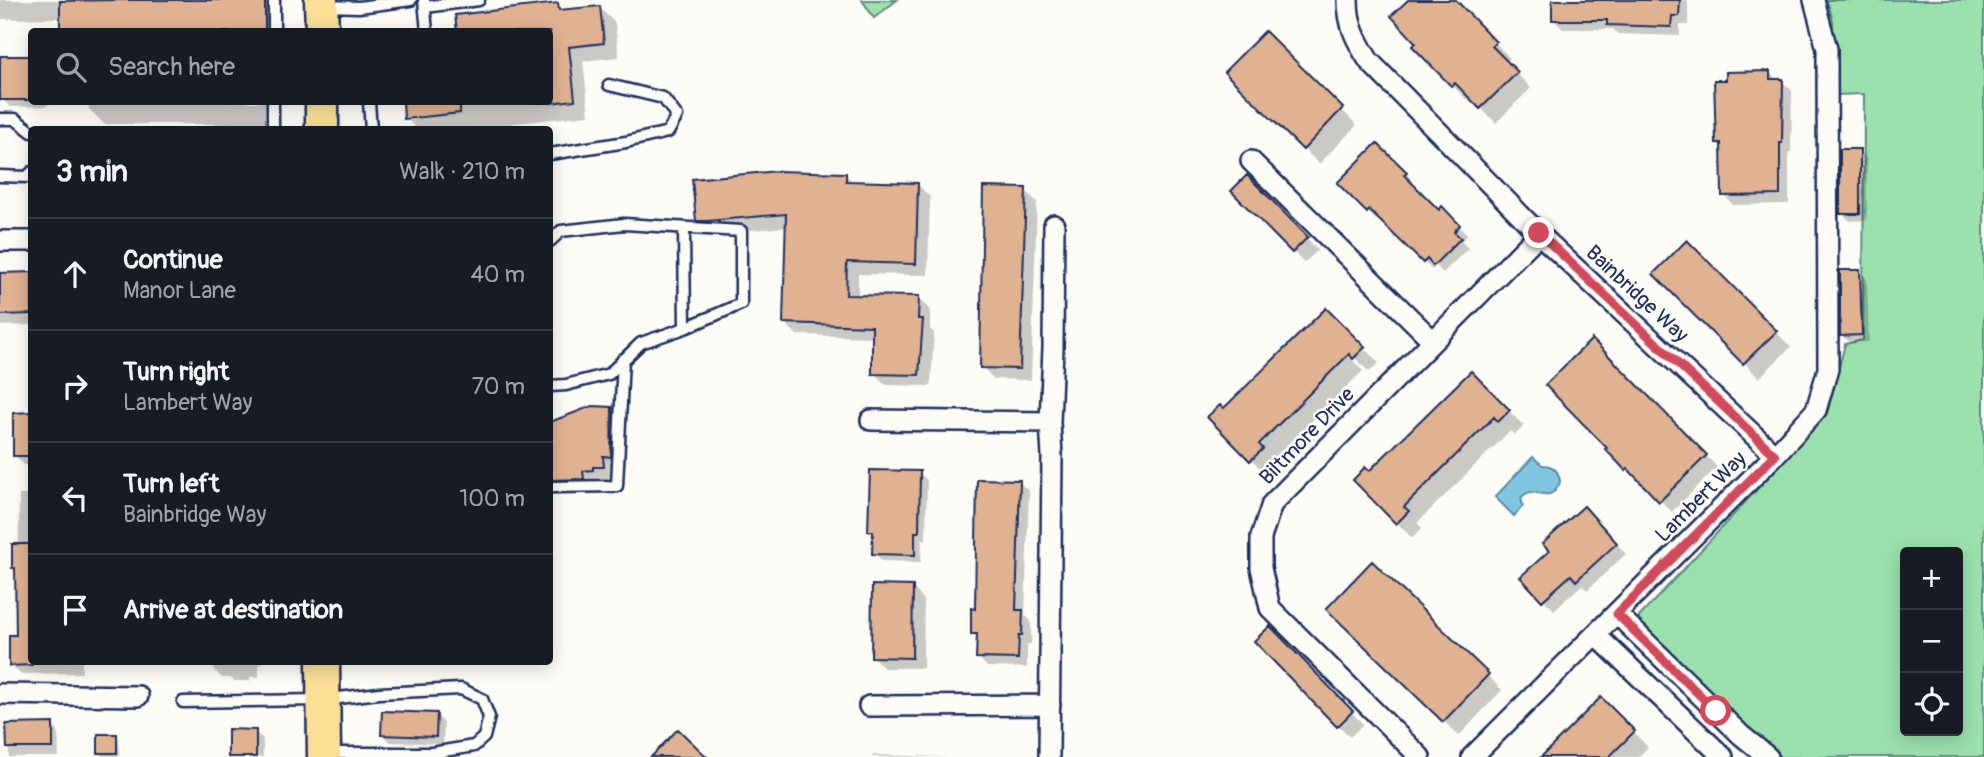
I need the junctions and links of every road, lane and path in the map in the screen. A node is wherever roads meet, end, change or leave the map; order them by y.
1 (274, 0) edge
2 (411, 0) edge
3 (480, 0) edge
4 (1348, 0) edge
5 (1814, 0) edge
6 (424, 4) edge
7 (321, 12) edge
8 (274, 28) edge
9 (427, 28) edge
10 (609, 85) dead end
11 (273, 105) edge
12 (322, 105) edge
13 (369, 105) edge
14 (0, 119) edge
15 (272, 126) edge
16 (322, 126) edge
17 (371, 126) edge
18 (28, 129) edge
19 (553, 154) edge
20 (1251, 161) dead end
21 (0, 176) edge
22 (28, 176) edge
23 (1054, 225) dead end
24 (684, 229) junction
25 (1539, 233) junction
26 (553, 238) edge
27 (0, 241) edge
28 (28, 241) edge
29 (685, 328) junction
30 (1433, 341) junction
31 (623, 359) junction
32 (553, 386) edge
33 (871, 420) dead end
34 (1050, 422) junction
35 (1775, 455) junction
36 (553, 487) edge
37 (1617, 614) junction
38 (1596, 635) junction
39 (323, 665) edge
40 (0, 694) edge
41 (138, 696) dead end
42 (323, 700) junction
43 (183, 702) dead end
44 (1050, 705) junction
45 (869, 706) dead end
46 (1716, 711) junction
47 (1696, 731) junction
48 (324, 755) edge
49 (1049, 757) edge
50 (1420, 757) edge
51 (1472, 757) edge
52 (1723, 757) edge
53 (1768, 757) edge

1 - 8 lane
2 - 7 lane
3 - 6 lane
4 - 25 street, Bainbridge Way
5 - 35 street, Lambert Way
6 - 9 lane
10 - 19 lane
11 - 15 lane
12 - 16 main road
13 - 17 lane
14 - 18 lane
20 - 30 street
21 - 22 lane
23 - 34 street
24 - 26 lane
24 - 29 lane
24 - 29 lane
25 - 30 street, Biltmore Drive
25 - 35 street, Bainbridge Way
27 - 28 street
29 - 31 lane
30 - 50 street, Biltmore Drive
31 - 32 lane
31 - 36 lane
33 - 34 street
34 - 44 street
35 - 37 street, Lambert Way
37 - 38 street, Lambert Way
37 - 46 street
38 - 47 street
38 - 51 street, Lambert Way
39 - 42 main road
40 - 41 street
42 - 43 lane
42 - 48 main road
42 - 48 lane
44 - 45 street
44 - 49 street
46 - 47 street
46 - 53 street
47 - 52 street

